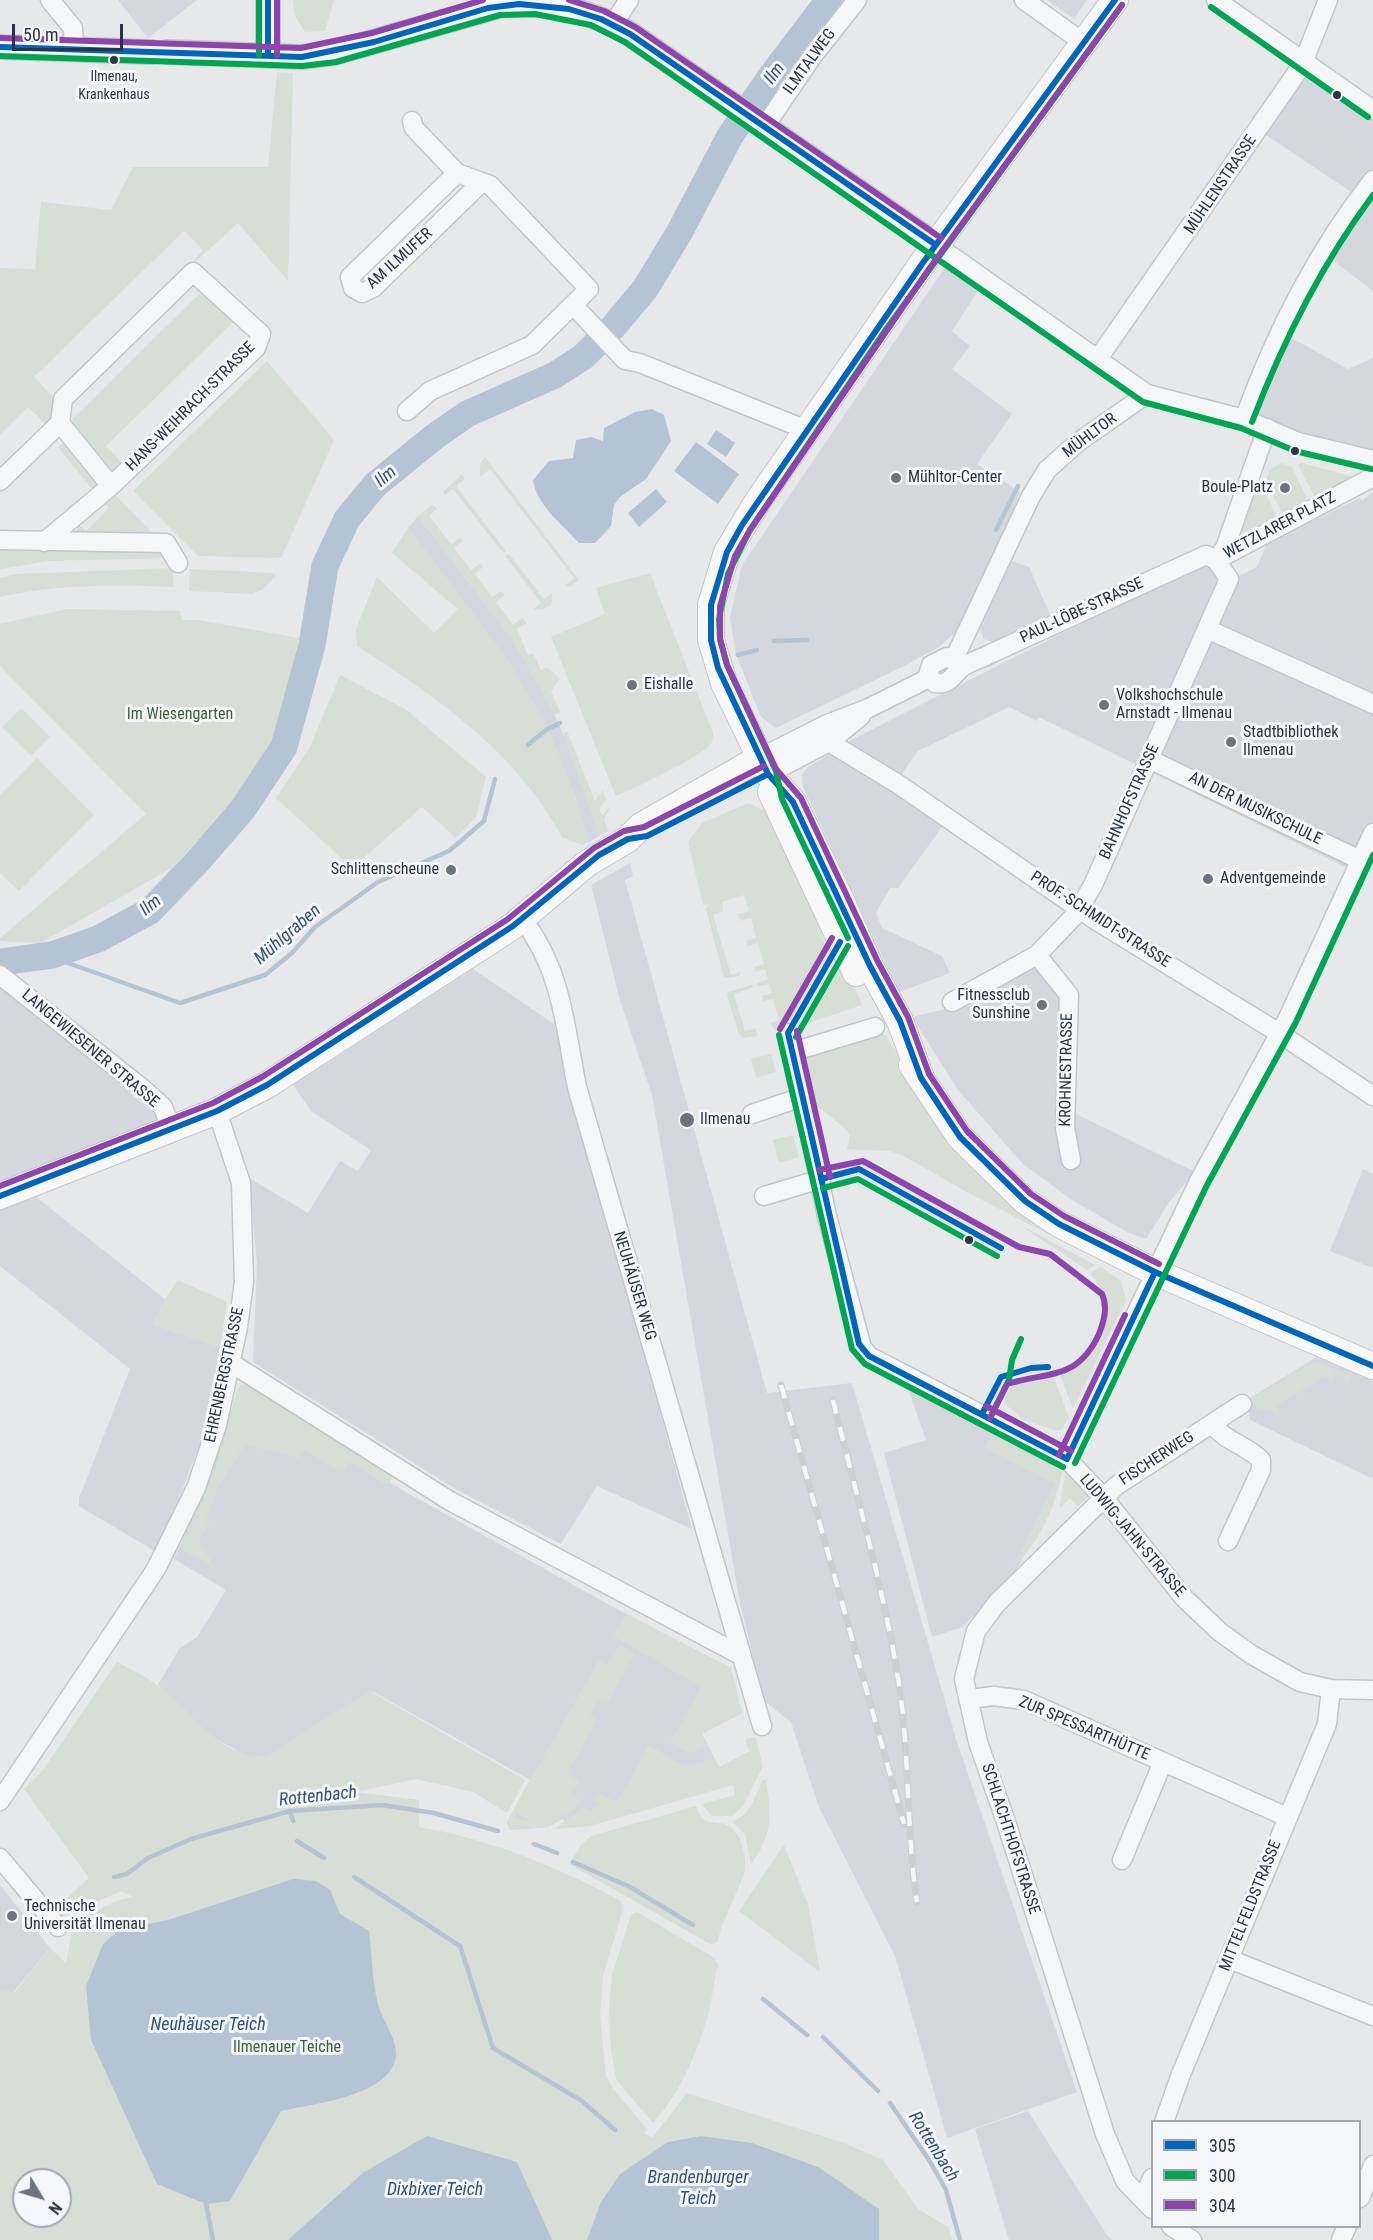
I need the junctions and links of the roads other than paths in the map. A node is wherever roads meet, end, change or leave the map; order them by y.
1 (50, 0) edge
2 (267, 0) edge
3 (629, 0) edge
4 (857, 0) edge
5 (1024, 0) edge
6 (1115, 0) edge
7 (1215, 0) edge
8 (1328, 0) edge
9 (613, 24) junction
10 (1084, 43) junction
11 (0, 47) edge
12 (74, 50) junction
13 (268, 56) junction
14 (1303, 63) junction
15 (1373, 110) edge
16 (753, 118) junction
17 (412, 121) dead end
18 (469, 177) junction
19 (1373, 180) edge
20 (435, 212) dead end
21 (936, 245) junction
22 (573, 305) junction
23 (1097, 360) junction
24 (1147, 394) junction
25 (407, 411) dead end
26 (1244, 419) junction
27 (60, 423) junction
28 (1267, 428) junction
29 (807, 430) junction
30 (1373, 460) edge
31 (1373, 477) edge
32 (0, 481) edge
33 (111, 486) junction
34 (0, 540) edge
35 (44, 542) junction
36 (1211, 557) junction
37 (178, 563) dead end
38 (1207, 629) junction
39 (968, 632) junction
40 (990, 654) junction
41 (956, 665) junction
42 (1373, 704) edge
43 (869, 708) junction
44 (829, 742) junction
45 (1149, 759) junction
46 (764, 766) junction
47 (1373, 833) edge
48 (1360, 860) junction
49 (1079, 908) junction
50 (522, 919) junction
51 (1037, 955) junction
52 (0, 975) edge
53 (952, 1002) dead end
54 (874, 1027) dead end
55 (788, 1033) dead end
56 (1278, 1033) junction
57 (792, 1052) junction
58 (1373, 1096) edge
59 (802, 1097) junction
60 (217, 1111) junction
61 (752, 1114) dead end
62 (171, 1129) junction
63 (1071, 1160) dead end
64 (821, 1179) junction
65 (0, 1196) edge
66 (764, 1196) dead end
67 (1155, 1272) junction
68 (231, 1363) junction
69 (1373, 1366) edge
70 (1242, 1404) dead end
71 (1212, 1424) junction
72 (1067, 1459) junction
73 (1104, 1498) junction
74 (1228, 1541) dead end
75 (742, 1656) junction
76 (1331, 1689) junction
77 (1373, 1690) edge
78 (969, 1699) junction
79 (762, 1725) dead end
80 (1163, 1762) junction
81 (0, 1801) edge
82 (1287, 1817) junction
83 (0, 1858) edge
84 (1122, 1860) dead end
85 (58, 1927) dead end
86 (1229, 1959) junction
87 (1373, 2016) edge
88 (1164, 2120) edge
89 (1373, 2165) edge
90 (1151, 2184) edge
91 (1364, 2198) edge
92 (1148, 2204) edge
93 (1175, 2228) edge
94 (1192, 2240) edge

1 - 12 street
2 - 13 street
3 - 9 street
4 - 16 street, ILMTALWEG
5 - 10 street
6 - 10 main road
7 - 14 street
8 - 14 street, MÜHLENSTRASSE
9 - 13 street
9 - 16 street
10 - 21 main road
11 - 12 street
12 - 13 street
14 - 15 street
14 - 23 street, MÜHLENSTRASSE
16 - 21 street
17 - 18 street
18 - 18 street, AM ILMUFER
18 - 20 street, AM ILMUFER
18 - 22 street
19 - 26 street
21 - 23 street
21 - 29 main road
22 - 25 street
22 - 29 street
23 - 24 street
24 - 26 street
24 - 39 street, MÜHLTOR
26 - 28 street
27 - 32 street
27 - 33 street, HANS-WEIHRACH-STRASSE
27 - 33 street, HANS-WEIHRACH-STRASSE
28 - 30 street
28 - 36 street, WETZLARER PLATZ
29 - 46 main road
31 - 36 street, WETZLARER PLATZ
33 - 35 street, HANS-WEIHRACH-STRASSE
34 - 35 street
35 - 37 street
36 - 38 street, BAHNHOFSTRASSE
36 - 40 street, PAUL-LÖBE-STRASSE
38 - 42 street
38 - 45 street, BAHNHOFSTRASSE
39 - 40 street
39 - 41 street, MÜHLTOR
40 - 41 street, PAUL-LÖBE-STRASSE
41 - 43 street, PAUL-LÖBE-STRASSE
43 - 44 street, PAUL-LÖBE-STRASSE
43 - 46 street, PAUL-LÖBE-STRASSE
44 - 46 street, PAUL-LÖBE-STRASSE
44 - 49 street, PROF.-SCHMIDT-STRASSE
45 - 48 street, AN DER MUSIKSCHULE
45 - 49 street, BAHNHOFSTRASSE
46 - 50 main road, LANGEWIESENER STRASSE
46 - 67 main road
47 - 48 street
48 - 56 street
49 - 51 street, BAHNHOFSTRASSE
49 - 56 street, PROF.-SCHMIDT-STRASSE
50 - 60 main road, LANGEWIESENER STRASSE
50 - 75 street, NEUHÄUSER WEG
51 - 53 street, BAHNHOFSTRASSE
51 - 63 street, KROHNESTRASSE
52 - 62 street, LANGEWIESENER STRASSE
54 - 57 street
55 - 57 street
56 - 58 street, PROF.-SCHMIDT-STRASSE
56 - 67 street
57 - 59 street
59 - 61 street
59 - 64 street
60 - 62 main road, LANGEWIESENER STRASSE
60 - 68 street, EHRENBERGSTRASSE
62 - 65 main road, LANGEWIESENER STRASSE
64 - 66 street
64 - 72 street, LUDWIG-JAHN-STRASSE
67 - 69 main road
67 - 72 street
68 - 75 street
68 - 81 street, EHRENBERGSTRASSE
70 - 71 street, FISCHERWEG
71 - 73 street, FISCHERWEG
71 - 74 street, FISCHERWEG
72 - 73 street, LUDWIG-JAHN-STRASSE
73 - 76 street, LUDWIG-JAHN-STRASSE
73 - 78 street, SCHLACHTHOFSTRASSE
75 - 79 street, NEUHÄUSER WEG
76 - 77 street, LUDWIG-JAHN-STRASSE
76 - 82 street, MITTELFELDSTRASSE
78 - 80 street, ZUR SPESSARTHÜTTE
78 - 92 street, SCHLACHTHOFSTRASSE
80 - 82 street, ZUR SPESSARTHÜTTE
80 - 84 street, ZUR SPESSARTHÜTTE
82 - 86 street, MITTELFELDSTRASSE
83 - 85 street
86 - 87 street
86 - 88 street, MITTELFELDSTRASSE
89 - 91 street
90 - 92 street
93 - 94 street

